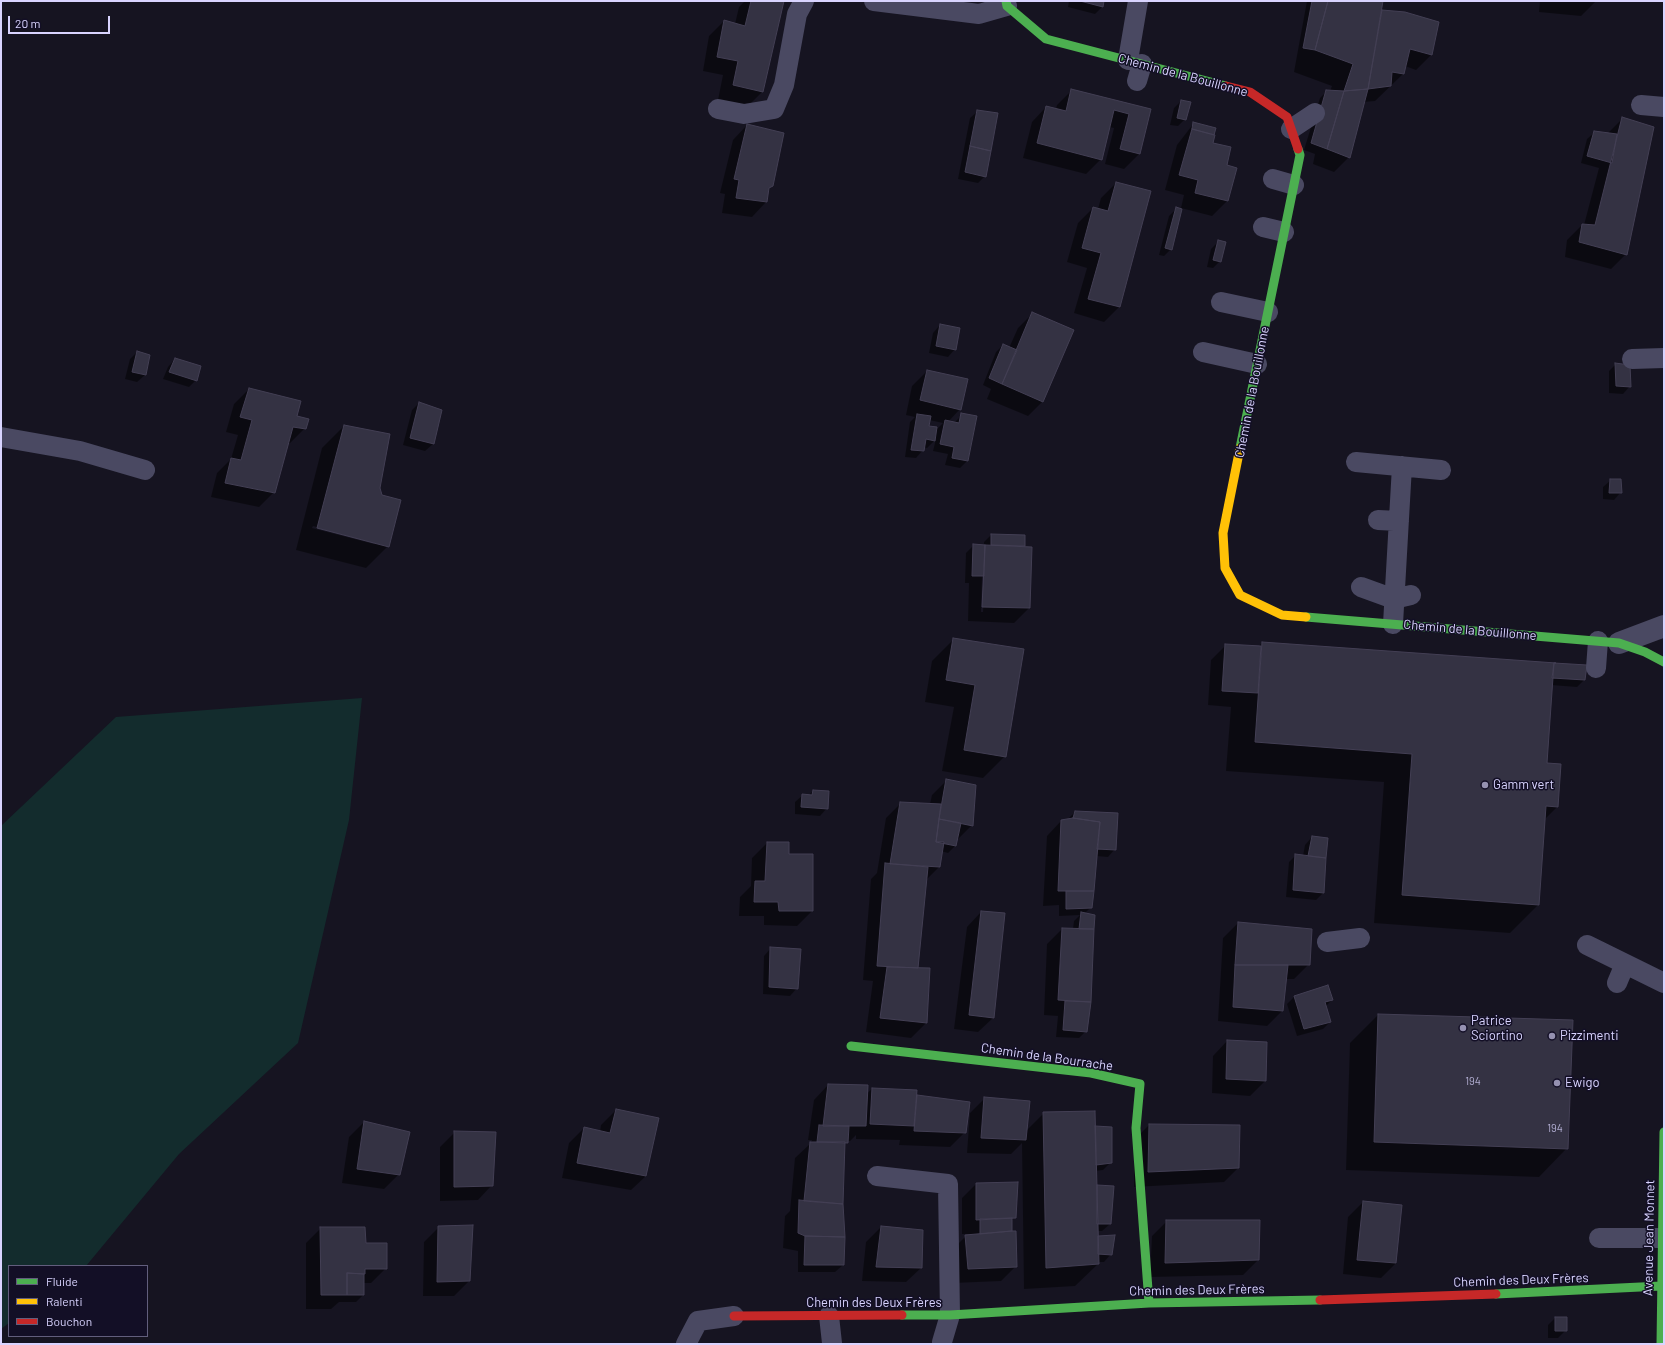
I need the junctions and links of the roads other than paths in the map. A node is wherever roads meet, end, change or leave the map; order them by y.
1 (804, 1) edge
2 (874, 1) edge
3 (1138, 1) edge
4 (1007, 4) edge
5 (1136, 69) junction
6 (1641, 105) dead end
7 (1664, 107) edge
8 (718, 109) dead end
9 (1315, 113) dead end
10 (1291, 130) junction
11 (1273, 179) dead end
12 (1294, 185) junction
13 (1263, 227) dead end
14 (1284, 232) junction
15 (1221, 302) dead end
16 (1268, 312) junction
17 (1203, 352) dead end
18 (1664, 358) edge
19 (1632, 359) dead end
20 (1257, 364) junction
21 (1, 437) edge
22 (1356, 462) dead end
23 (1402, 466) junction
24 (145, 470) dead end
25 (1441, 470) dead end
26 (1378, 520) dead end
27 (1399, 522) junction
28 (1361, 587) dead end
29 (1403, 597) junction
30 (1393, 624) junction
31 (1664, 626) edge
32 (1608, 642) junction
33 (1664, 662) edge
34 (1596, 668) dead end
35 (1360, 938) dead end
36 (1327, 942) dead end
37 (1587, 945) dead end
38 (1625, 964) junction
39 (1616, 983) dead end
40 (1664, 983) edge
41 (851, 1046) dead end
42 (1664, 1132) edge
43 (877, 1176) dead end
44 (1599, 1238) dead end
45 (1663, 1238) junction
46 (1662, 1286) junction
47 (1149, 1303) junction
48 (950, 1315) junction
49 (734, 1316) joint
50 (829, 1316) junction
51 (832, 1342) dead end
52 (942, 1342) dead end
53 (686, 1344) edge
54 (1661, 1344) edge

1 - 8 lane
2 - 4 lane
3 - 5 lane
4 - 5 street, Chemin de la Bouillonne
5 - 10 street, Chemin de la Bouillonne
6 - 7 lane
9 - 10 lane
10 - 12 street, Chemin de la Bouillonne
11 - 12 lane
12 - 14 street, Chemin de la Bouillonne
13 - 14 lane
14 - 16 street, Chemin de la Bouillonne
15 - 16 lane
16 - 20 street, Chemin de la Bouillonne
17 - 20 lane
18 - 19 lane
20 - 30 street, Chemin de la Bouillonne
21 - 24 lane
22 - 23 lane
23 - 25 lane
23 - 27 lane
26 - 27 lane
27 - 29 lane
28 - 29 lane
29 - 30 lane
30 - 32 street, Chemin de la Bouillonne
31 - 32 street, Chemin de la Bouillonne
32 - 33 street, Chemin de la Bouillonne
32 - 34 lane
35 - 36 lane
37 - 38 lane
38 - 39 lane
38 - 40 lane
41 - 47 street, Chemin de la Bourrache
42 - 45 street, Avenue Jean Monnet
43 - 48 lane
44 - 45 lane
45 - 46 street, Avenue Jean Monnet
46 - 47 street, Chemin des Deux Frères
46 - 54 street, Avenue Jean Monnet
47 - 48 street, Chemin des Deux Frères
48 - 50 street, Chemin des Deux Frères
48 - 52 lane
49 - 50 street, Chemin des Deux Frères
49 - 53 lane
50 - 51 lane

